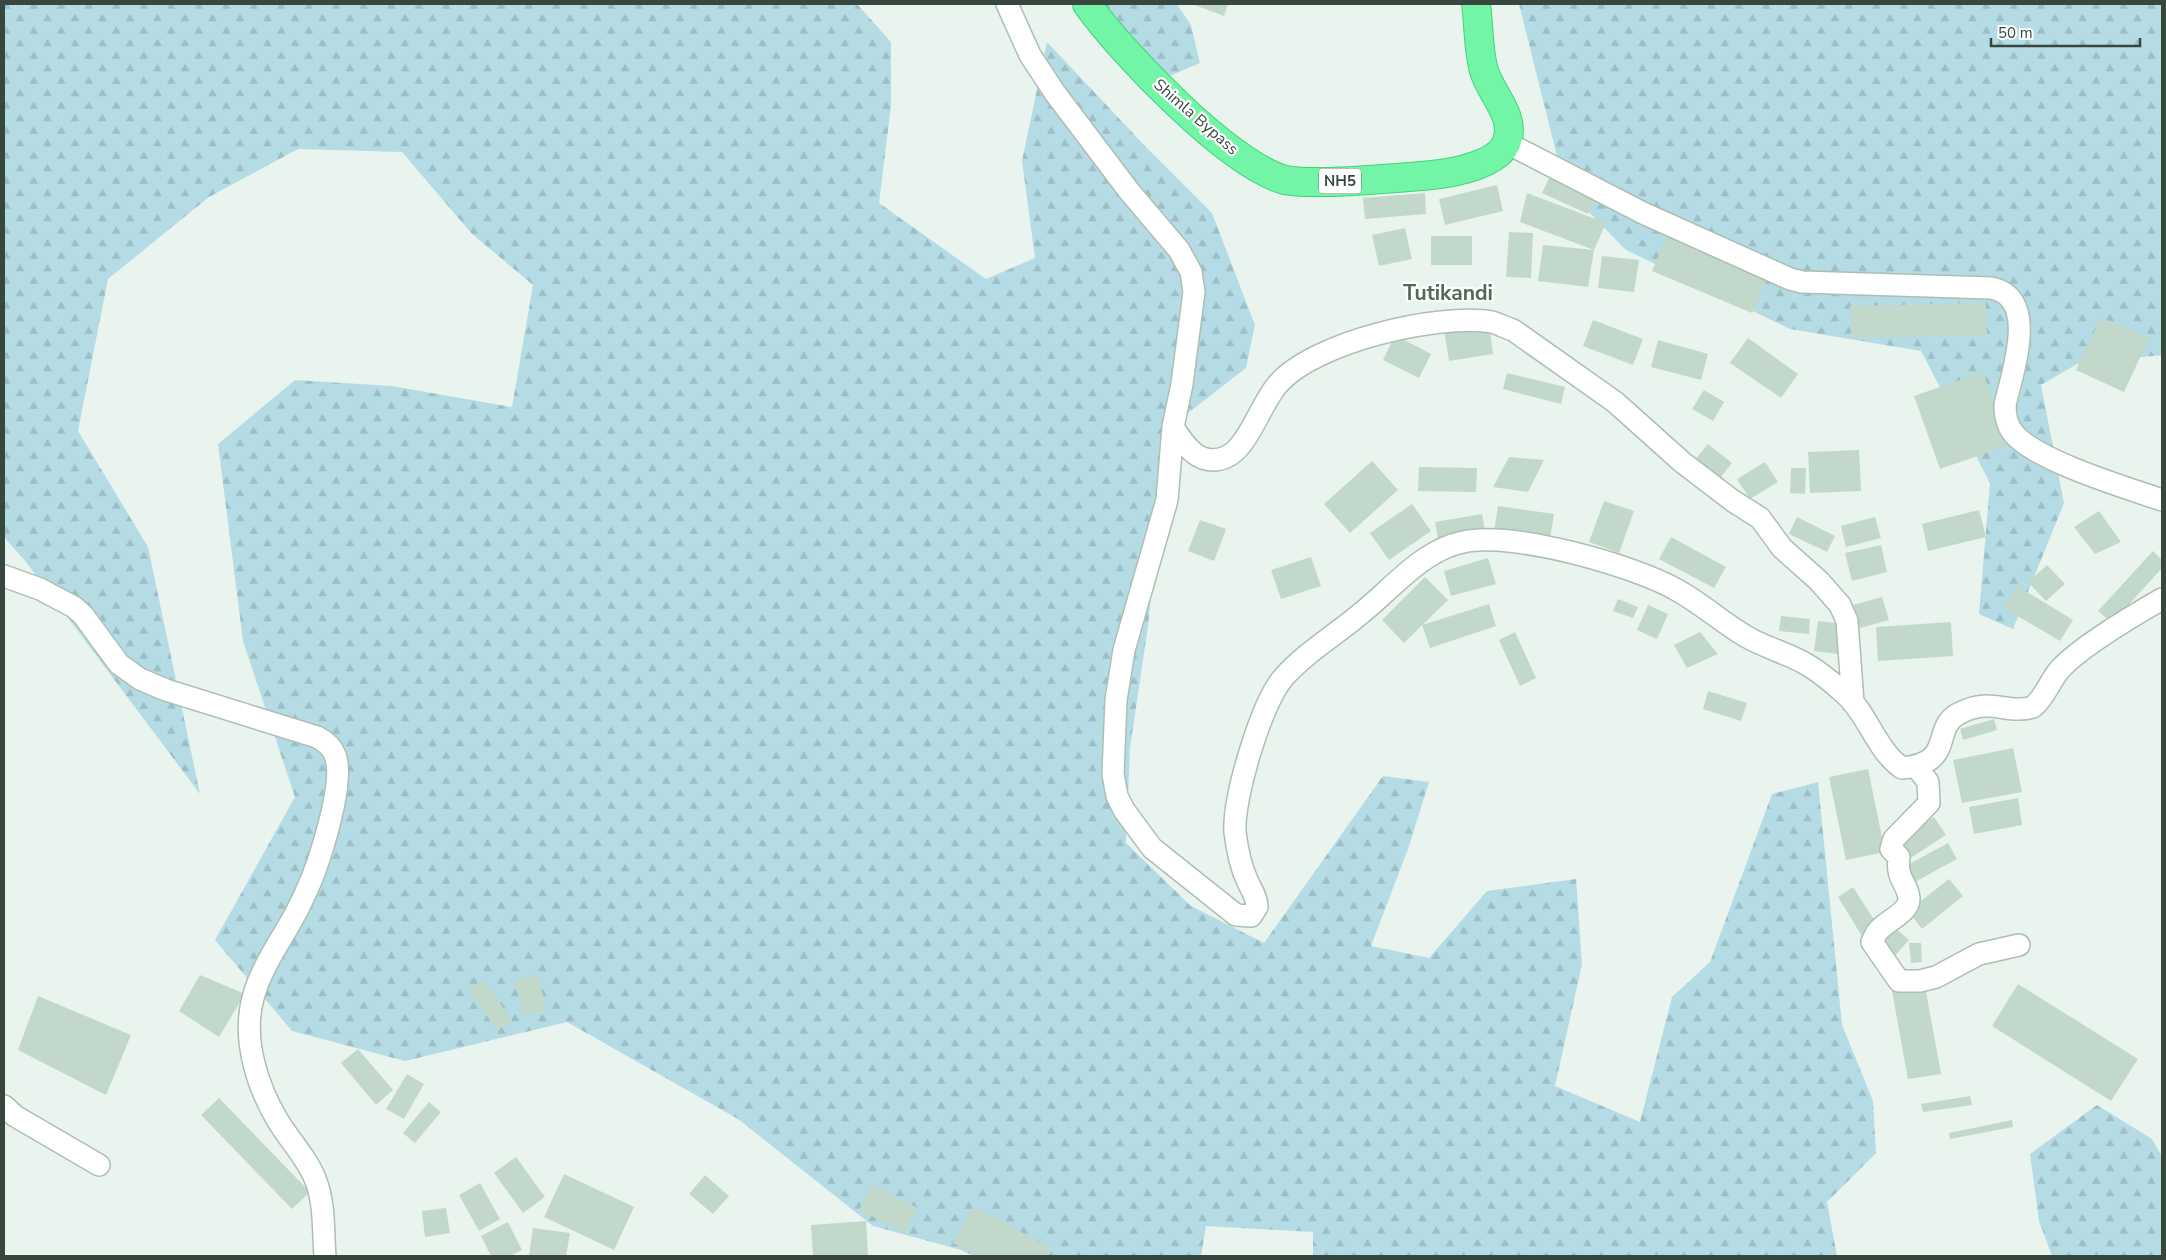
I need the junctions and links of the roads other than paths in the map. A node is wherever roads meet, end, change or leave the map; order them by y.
1 (1007, 4) edge
2 (1087, 4) edge
3 (1476, 4) edge
4 (1507, 143) junction
5 (1173, 427) junction
6 (2162, 500) edge
7 (4, 576) edge
8 (2162, 599) edge
9 (1853, 703) junction
10 (1916, 766) junction
11 (2019, 945) dead end
12 (4, 1106) edge
13 (99, 1166) dead end
14 (325, 1256) edge

1 - 5 street
2 - 4 highway, Shimla Bypass / NH5
3 - 4 highway
4 - 6 street
5 - 9 street
5 - 9 street
7 - 14 street
8 - 10 street
9 - 10 street
10 - 11 street
12 - 13 street

